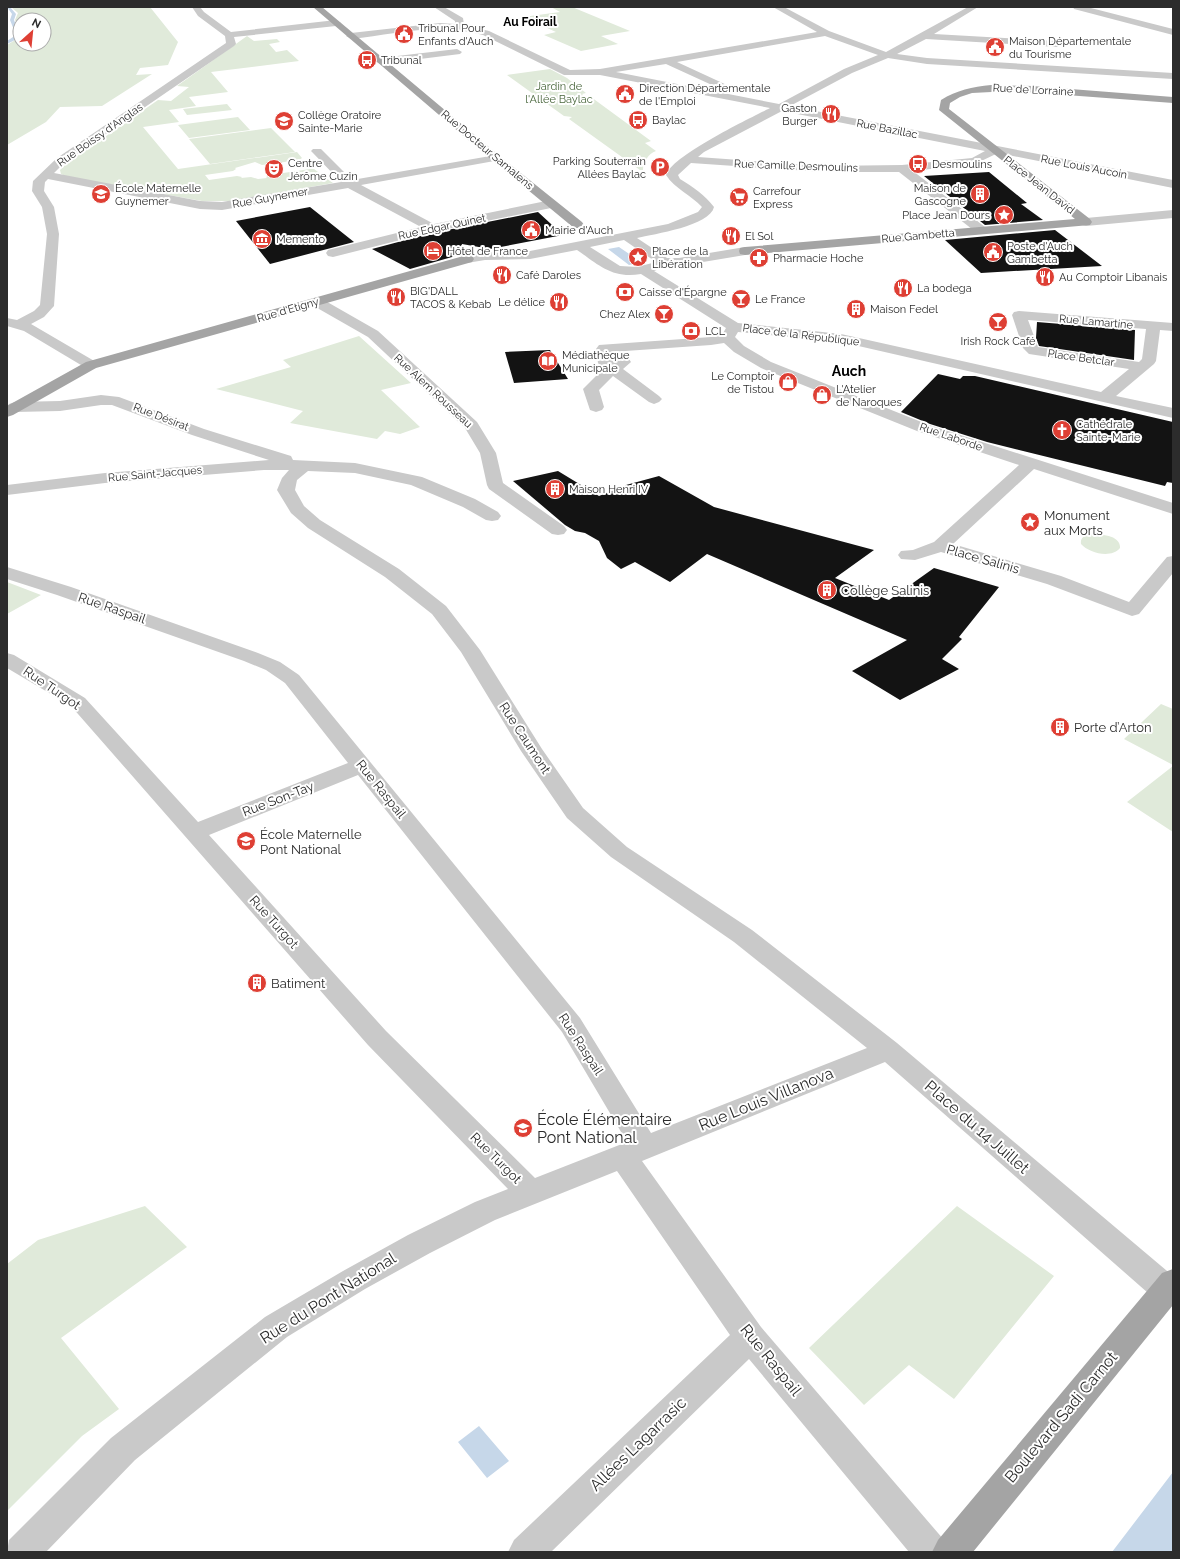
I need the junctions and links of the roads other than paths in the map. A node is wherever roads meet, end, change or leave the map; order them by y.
1 (196, 7) edge
2 (317, 7) edge
3 (438, 7) edge
4 (777, 7) edge
5 (974, 7) edge
6 (1076, 7) edge
7 (1102, 7) edge
8 (1132, 12) dead end
9 (336, 23) junction
10 (459, 27) junction
11 (813, 27) junction
12 (1173, 32) edge
13 (826, 33) junction
14 (229, 35) junction
15 (351, 36) junction
16 (924, 36) junction
17 (1056, 44) dead end
18 (457, 52) dead end
19 (720, 52) junction
20 (887, 55) junction
21 (378, 58) junction
22 (668, 61) junction
23 (600, 72) junction
24 (1173, 76) edge
25 (1173, 100) edge
26 (754, 102) junction
27 (780, 107) junction
28 (995, 150) junction
29 (317, 151) dead end
30 (680, 152) dead end
31 (496, 158) junction
32 (690, 160) junction
33 (902, 168) junction
34 (45, 175) junction
35 (1172, 182) edge
36 (350, 184) junction
37 (551, 204) junction
38 (1173, 214) edge
39 (1086, 222) junction
40 (578, 225) joint
41 (432, 228) junction
42 (981, 230) junction
43 (626, 236) junction
44 (601, 241) junction
45 (579, 245) junction
46 (745, 251) joint
47 (333, 252) dead end
48 (467, 259) joint
49 (663, 262) junction
50 (642, 270) junction
51 (317, 302) junction
52 (1019, 316) joint
53 (12, 323) edge
54 (1173, 328) edge
55 (730, 332) junction
56 (1153, 332) junction
57 (711, 341) junction
58 (91, 365) junction
59 (1143, 367) junction
60 (611, 369) junction
61 (1105, 397) junction
62 (654, 399) dead end
63 (596, 407) dead end
64 (873, 408) joint
65 (11, 410) edge
66 (1173, 413) edge
67 (1030, 464) junction
68 (303, 466) junction
69 (7, 490) edge
70 (1173, 509) edge
71 (492, 516) dead end
72 (558, 530) dead end
73 (940, 546) junction
74 (907, 555) dead end
75 (1173, 561) edge
76 (7, 573) edge
77 (8, 659) edge
78 (362, 766) junction
79 (194, 832) junction
80 (785, 969) joint
81 (888, 1050) junction
82 (634, 1152) junction
83 (531, 1193) junction
84 (1171, 1289) edge
85 (750, 1337) junction
86 (21, 1552) edge
87 (526, 1552) edge
88 (932, 1552) edge
89 (950, 1552) edge

1 - 14 street
2 - 9 main road, Rue Docteur Samalens
3 - 10 street
4 - 11 street
5 - 16 street
6 - 12 street
7 - 8 street
9 - 14 street
9 - 15 main road, Rue Docteur Samalens
10 - 15 street
10 - 23 street
11 - 13 street
11 - 19 street
13 - 19 street
13 - 20 street
14 - 34 street, Rue Boissy d'Anglas
15 - 21 main road, Rue Docteur Samalens
16 - 17 street
16 - 20 street
18 - 21 street
19 - 22 street
20 - 24 street
20 - 27 street
21 - 31 main road, Rue Docteur Samalens
22 - 23 street
22 - 26 street
23 - 26 street
25 - 28 main road, Rue de Lorraine
26 - 27 street, Rue Bazillac
27 - 28 street, Rue Bazillac
27 - 32 street
28 - 33 street, Place Jean David
28 - 35 street, Rue Louis Aucoin
28 - 39 main road, Place Jean David
29 - 36 street
30 - 32 street
31 - 36 street, Rue Guynemer
31 - 37 main road, Rue Docteur Samalens
32 - 33 street, Rue Camille Desmoulins
32 - 43 street
33 - 42 street
34 - 36 street, Rue Guynemer
34 - 53 street, Rue Boissy d'Anglas
36 - 41 street
37 - 40 main road, Rue Docteur Samalens
37 - 41 street, Rue Edgar Quinet
38 - 39 street, Rue Gambetta
39 - 42 main road, Rue Gambetta
40 - 44 street, Rue Docteur Samalens
41 - 47 street, Rue Edgar Quinet
42 - 46 main road, Rue Gambetta
43 - 44 street
43 - 49 street
44 - 45 street
45 - 48 street, Rue d'Etigny
45 - 50 street
46 - 49 street, Rue Gambetta
48 - 51 main road, Rue d'Etigny
49 - 50 street
50 - 55 street
51 - 58 main road, Rue d'Etigny
51 - 72 street, Rue Alem Rousseau
52 - 56 street, Rue Lamartine
52 - 59 street, Place Betclar
53 - 58 street
54 - 56 street, Rue Lamartine
55 - 57 street
55 - 61 street, Place de la République
55 - 64 street, Place de la République
56 - 59 street, Place Betclar
57 - 60 street
57 - 60 street
58 - 65 main road, Rue d'Etigny
59 - 61 street, Place Betclar
60 - 62 street
60 - 63 street
61 - 66 street, Place de la République
64 - 67 street, Rue Laborde
65 - 68 street, Rue Désirat
67 - 70 street
67 - 73 street, Place Salinis
68 - 69 street, Rue Saint-Jacques
68 - 71 street, Rue Saint-Jacques
68 - 80 street, Rue Caumont
73 - 74 street
73 - 75 street, Place Salinis
76 - 78 street, Rue Raspail
77 - 79 street, Rue Turgot
78 - 79 street, Rue Son-Tay
78 - 82 street, Rue Raspail
79 - 83 street, Rue Turgot
80 - 81 street, Place du 14 Juillet
81 - 82 street, Rue Louis Villanova
81 - 84 street, Place du 14 Juillet
82 - 83 street, Rue du Pont National
82 - 85 street, Rue Raspail
83 - 86 street, Rue du Pont National
84 - 89 main road, Boulevard Sadi Carnot
85 - 87 street, Allées Lagarrasic
85 - 88 street, Rue Raspail

